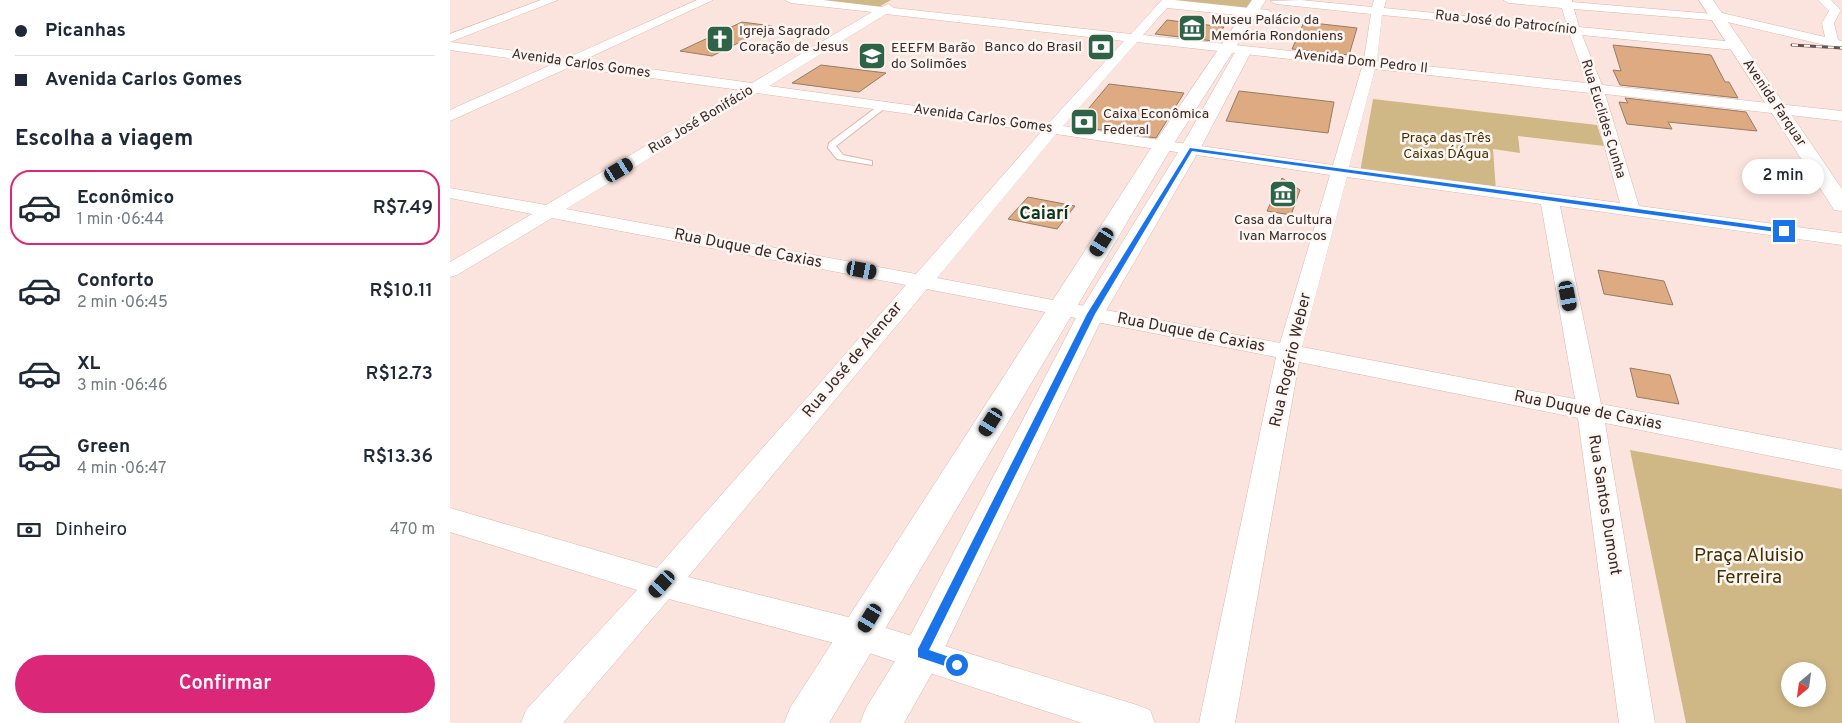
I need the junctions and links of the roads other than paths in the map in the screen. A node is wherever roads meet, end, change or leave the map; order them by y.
1 (552, 0) edge
2 (707, 0) edge
3 (791, 0) edge
4 (901, 0) edge
5 (1509, 0) edge
6 (1706, 0) edge
7 (1824, 0) edge
8 (1167, 2) edge
9 (1567, 2) edge
10 (1378, 5) edge
11 (1266, 6) edge
12 (884, 10) junction
13 (1718, 17) junction
14 (1574, 30) junction
15 (1134, 37) junction
16 (450, 38) edge
17 (1837, 44) edge
18 (450, 46) edge
19 (1735, 46) junction
20 (1236, 48) junction
21 (568, 63) junction
22 (1370, 63) junction
23 (755, 87) junction
24 (1596, 89) junction
25 (885, 105) junction
26 (1778, 108) junction
27 (450, 116) edge
28 (1842, 116) edge
29 (1052, 129) junction
30 (1162, 145) junction
31 (1190, 149) junction
32 (869, 163) dead end
33 (1340, 171) junction
34 (450, 193) edge
35 (1549, 199) junction
36 (1842, 205) edge
37 (1631, 210) junction
38 (551, 212) junction
39 (1842, 239) edge
40 (450, 271) edge
41 (920, 281) junction
42 (1062, 308) junction
43 (1091, 314) junction
44 (1289, 352) junction
45 (1590, 412) junction
46 (1842, 460) edge
47 (450, 520) edge
48 (662, 584) junction
49 (860, 635) junction
50 (922, 653) junction
51 (539, 723) edge
52 (805, 723) edge
53 (881, 723) edge
54 (1137, 723) edge
55 (1217, 723) edge
56 (1637, 723) edge

1 - 16 street
2 - 21 street
3 - 12 street, Avenida Dom Pedro II
4 - 12 street, Rua José Bonifácio
5 - 9 street
6 - 13 street, Avenida Farquar
7 - 17 street
8 - 11 street, Rua José do Patrocínio
8 - 15 street, Rua José de Alencar
9 - 13 street
9 - 14 street, Rua Euclides Cunha
10 - 11 street, Rua José do Patrocínio
10 - 14 street, Rua José do Patrocínio
10 - 22 street, Rua Rogério Weber
11 - 20 street
12 - 15 street, Avenida Dom Pedro II
12 - 23 street, Rua José Bonifácio
13 - 17 street
13 - 19 street, Avenida Farquar
14 - 19 street, Rua José do Patrocínio
14 - 24 street, Rua Euclides Cunha
15 - 20 street, Avenida Dom Pedro II
15 - 29 street, Rua José de Alencar
18 - 21 street, Avenida Carlos Gomes
19 - 26 street, Avenida Farquar
20 - 22 street, Avenida Dom Pedro II
20 - 30 street
20 - 31 street
21 - 23 street, Avenida Carlos Gomes
21 - 27 street
22 - 24 street, Avenida Dom Pedro II
22 - 33 street, Rua Rogério Weber
23 - 25 street, Avenida Carlos Gomes
23 - 38 street, Rua José Bonifácio
24 - 26 street, Avenida Dom Pedro II
24 - 37 street, Rua Euclides Cunha
25 - 29 street, Avenida Carlos Gomes
25 - 32 lane
26 - 28 street, Avenida Dom Pedro II
26 - 36 street, Avenida Farquar
29 - 30 street, Avenida Carlos Gomes
29 - 41 street, Rua José de Alencar
30 - 31 street, Avenida Carlos Gomes
30 - 42 street
31 - 33 street, Avenida Carlos Gomes
31 - 43 street
33 - 35 street, Avenida Carlos Gomes
33 - 44 street, Rua Rogério Weber
34 - 38 street, Rua Duque de Caxias
35 - 37 street, Avenida Carlos Gomes
35 - 45 street, Rua Santos Dumont
37 - 39 street, Avenida Carlos Gomes
38 - 40 street, Rua José Bonifácio
38 - 41 street, Rua Duque de Caxias
41 - 42 street, Rua Duque de Caxias
41 - 48 street, Rua José de Alencar
42 - 43 street, Rua Duque de Caxias
42 - 49 street
43 - 44 street, Rua Duque de Caxias
43 - 50 street
44 - 45 street, Rua Duque de Caxias
44 - 55 street, Rua Rogério Weber
45 - 46 street, Rua Duque de Caxias
45 - 56 street, Rua Santos Dumont
47 - 48 street
48 - 49 street
48 - 51 street, Rua José de Alencar
49 - 50 street
49 - 52 street
50 - 53 street
50 - 54 street

